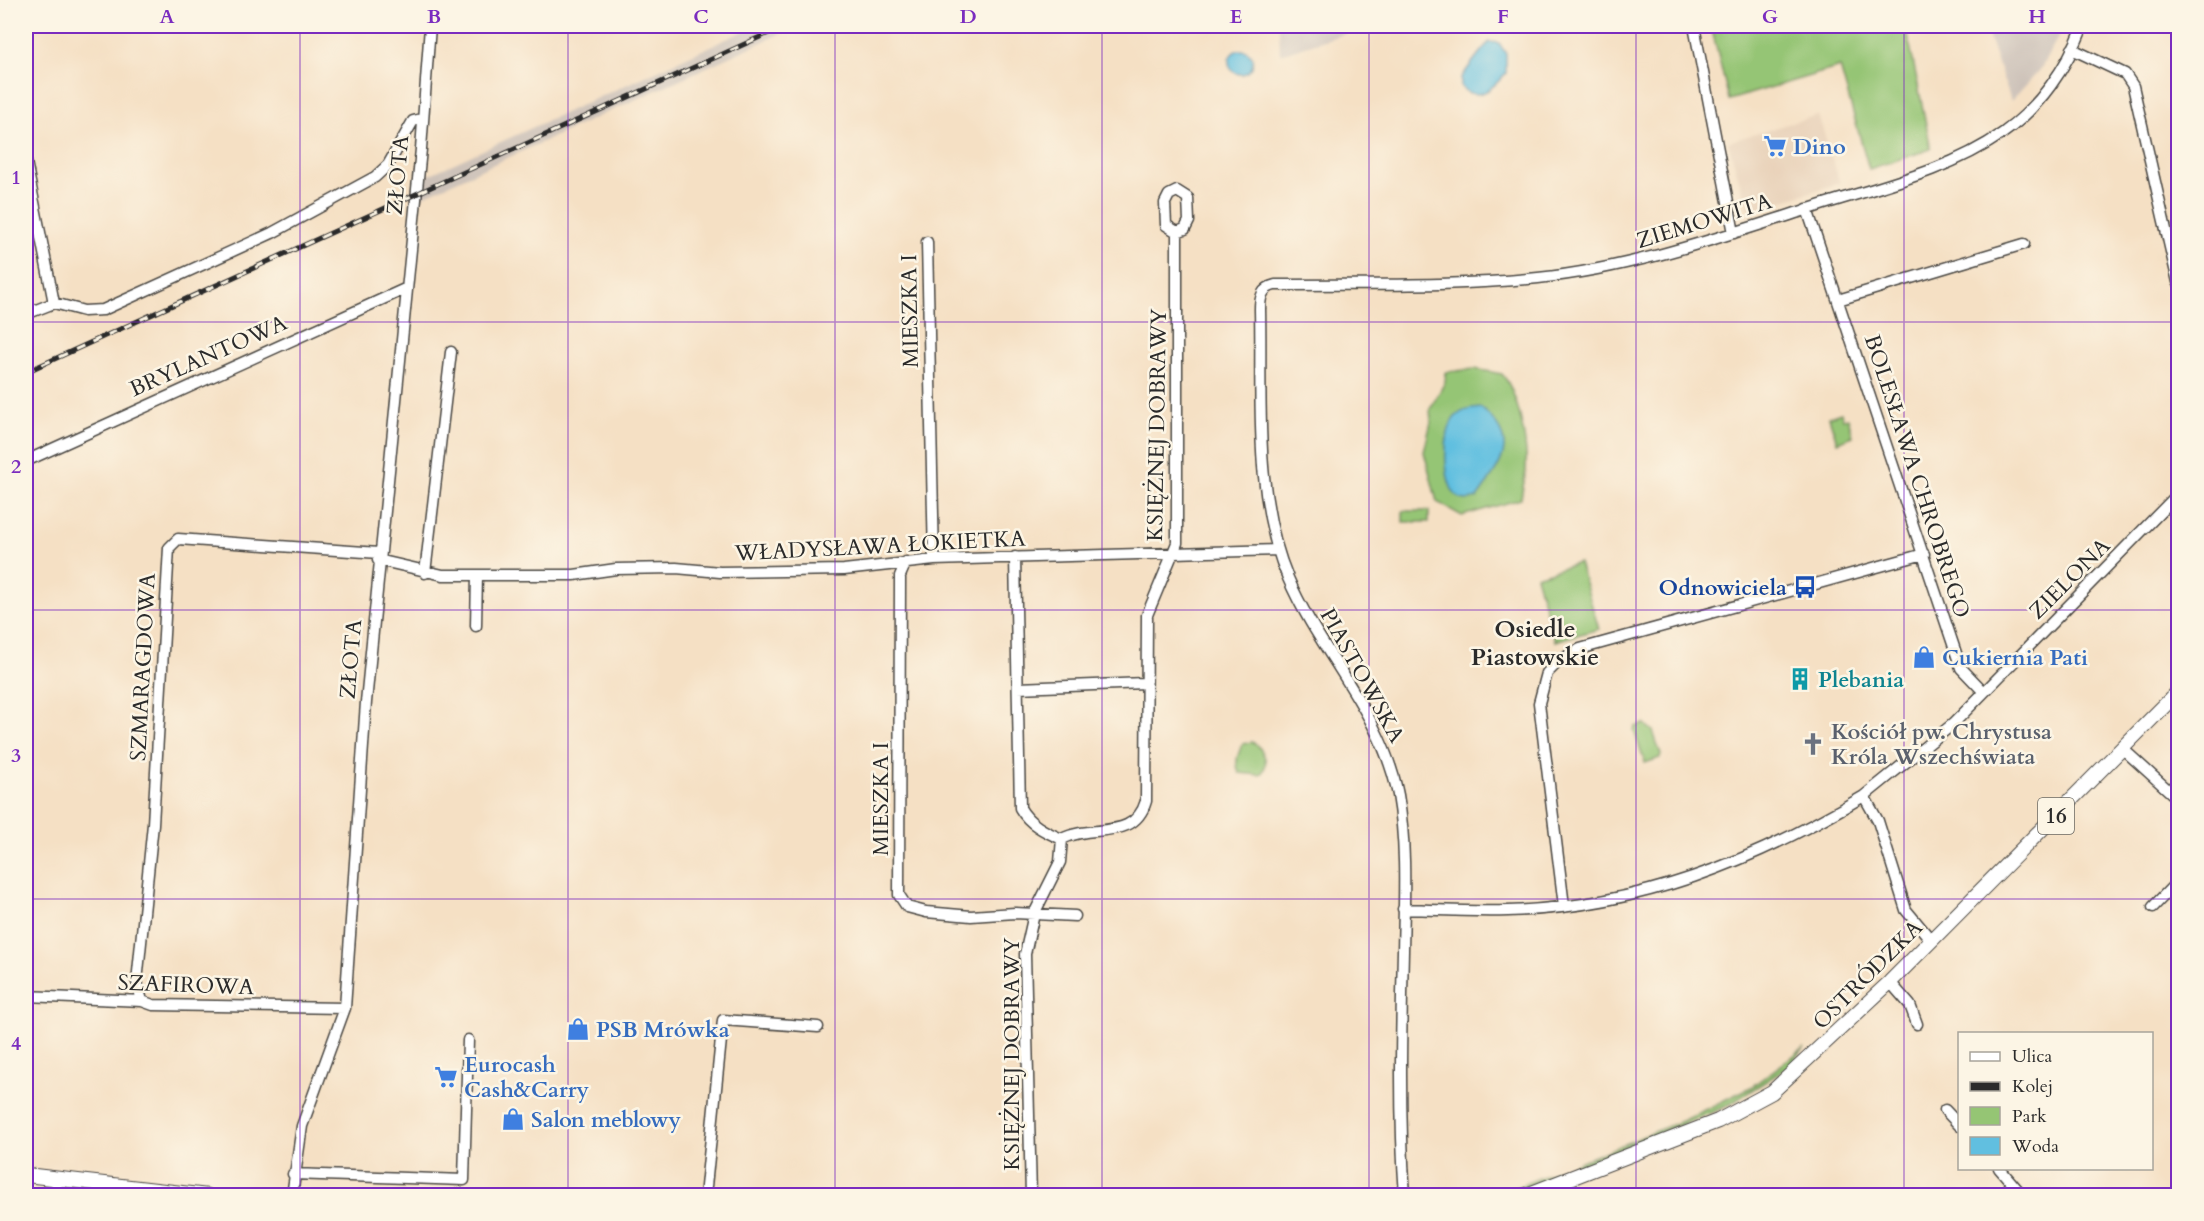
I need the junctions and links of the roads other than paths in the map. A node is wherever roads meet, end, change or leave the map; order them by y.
1 (430, 26) edge
2 (1694, 26) edge
3 (2083, 26) edge
4 (2072, 49) junction
5 (422, 119) junction
6 (26, 162) edge
7 (1807, 209) junction
8 (1177, 232) dead end
9 (1734, 232) junction
10 (927, 242) dead end
11 (2024, 244) dead end
12 (2178, 282) edge
13 (407, 288) junction
14 (1266, 288) joint
15 (1838, 300) junction
16 (54, 303) junction
17 (26, 314) edge
18 (451, 352) dead end
19 (26, 461) edge
20 (2178, 494) edge
21 (1278, 550) junction
22 (1174, 553) junction
23 (1924, 554) junction
24 (379, 556) junction
25 (1016, 557) junction
26 (934, 560) junction
27 (906, 561) junction
28 (425, 573) junction
29 (477, 575) junction
30 (476, 626) dead end
31 (1145, 683) junction
32 (1018, 688) junction
33 (1984, 692) junction
34 (2178, 692) edge
35 (2123, 749) junction
36 (1864, 796) junction
37 (2178, 799) edge
38 (1062, 839) junction
39 (2178, 881) edge
40 (1564, 906) junction
41 (2153, 907) dead end
42 (1403, 909) junction
43 (1034, 914) junction
44 (1075, 916) dead end
45 (1931, 940) junction
46 (1890, 981) junction
47 (26, 996) edge
48 (142, 1001) junction
49 (345, 1008) junction
50 (1917, 1024) dead end
51 (818, 1027) dead end
52 (468, 1040) dead end
53 (1945, 1110) dead end
54 (1958, 1125) edge
55 (2001, 1170) edge
56 (293, 1174) junction
57 (26, 1175) edge
58 (57, 1179) junction
59 (56, 1196) edge
60 (208, 1196) edge
61 (292, 1196) edge
62 (705, 1196) edge
63 (1031, 1196) edge
64 (1405, 1196) edge
65 (1524, 1196) edge
66 (2023, 1196) edge

1 - 5 street, ZŁOTA
2 - 9 street
3 - 4 street, ZIEMOWITA
4 - 7 street, ZIEMOWITA
4 - 12 street
5 - 13 street, ZŁOTA
5 - 16 street
6 - 16 street
7 - 9 street, ZIEMOWITA
7 - 15 street, BOLESŁAWA CHROBREGO
8 - 22 street, KSIĘŻNEJ DOBRAWY
9 - 14 street, ZIEMOWITA
10 - 26 street, MIESZKA I
11 - 15 street
13 - 19 street, BRYLANTOWA
13 - 24 street, ZŁOTA
14 - 21 street, PIASTOWSKA
15 - 23 street, BOLESŁAWA CHROBREGO
16 - 17 street
18 - 28 street
20 - 33 street, ZIELONA
21 - 22 street, WŁADYSŁAWA ŁOKIETKA
21 - 42 street, PIASTOWSKA
22 - 25 street, WŁADYSŁAWA ŁOKIETKA
22 - 31 street, KSIĘŻNEJ DOBRAWY
23 - 33 street, BOLESŁAWA CHROBREGO
23 - 40 street
24 - 28 street, WŁADYSŁAWA ŁOKIETKA
24 - 48 street, SZMARAGDOWA
24 - 49 street, ZŁOTA
25 - 26 street, WŁADYSŁAWA ŁOKIETKA
25 - 32 street
26 - 27 street, WŁADYSŁAWA ŁOKIETKA
27 - 29 street, WŁADYSŁAWA ŁOKIETKA
27 - 43 street, MIESZKA I
28 - 29 street, WŁADYSŁAWA ŁOKIETKA
29 - 30 street
31 - 32 street
31 - 38 street, KSIĘŻNEJ DOBRAWY
32 - 38 street
33 - 36 street, ZIELONA
34 - 35 main road, OSTRÓDZKA / 16
35 - 37 street
35 - 45 main road, OSTRÓDZKA / 16
36 - 40 street, ZIELONA
36 - 45 street
38 - 43 street, KSIĘŻNEJ DOBRAWY
39 - 41 street
40 - 42 street, ZIELONA
42 - 64 street, PIASTOWSKA
43 - 44 street, KSIĘŻNEJ DOBRAWY
43 - 63 street, KSIĘŻNEJ DOBRAWY
45 - 46 main road, OSTRÓDZKA / 16
46 - 50 street
46 - 65 main road, OSTRÓDZKA / 16
47 - 48 street, SZAFIROWA
48 - 49 street, SZAFIROWA
49 - 56 street, ZŁOTA
51 - 62 street
52 - 56 street
53 - 54 street
55 - 66 street
56 - 61 street, ZŁOTA
57 - 58 main road
58 - 59 street
58 - 60 main road

